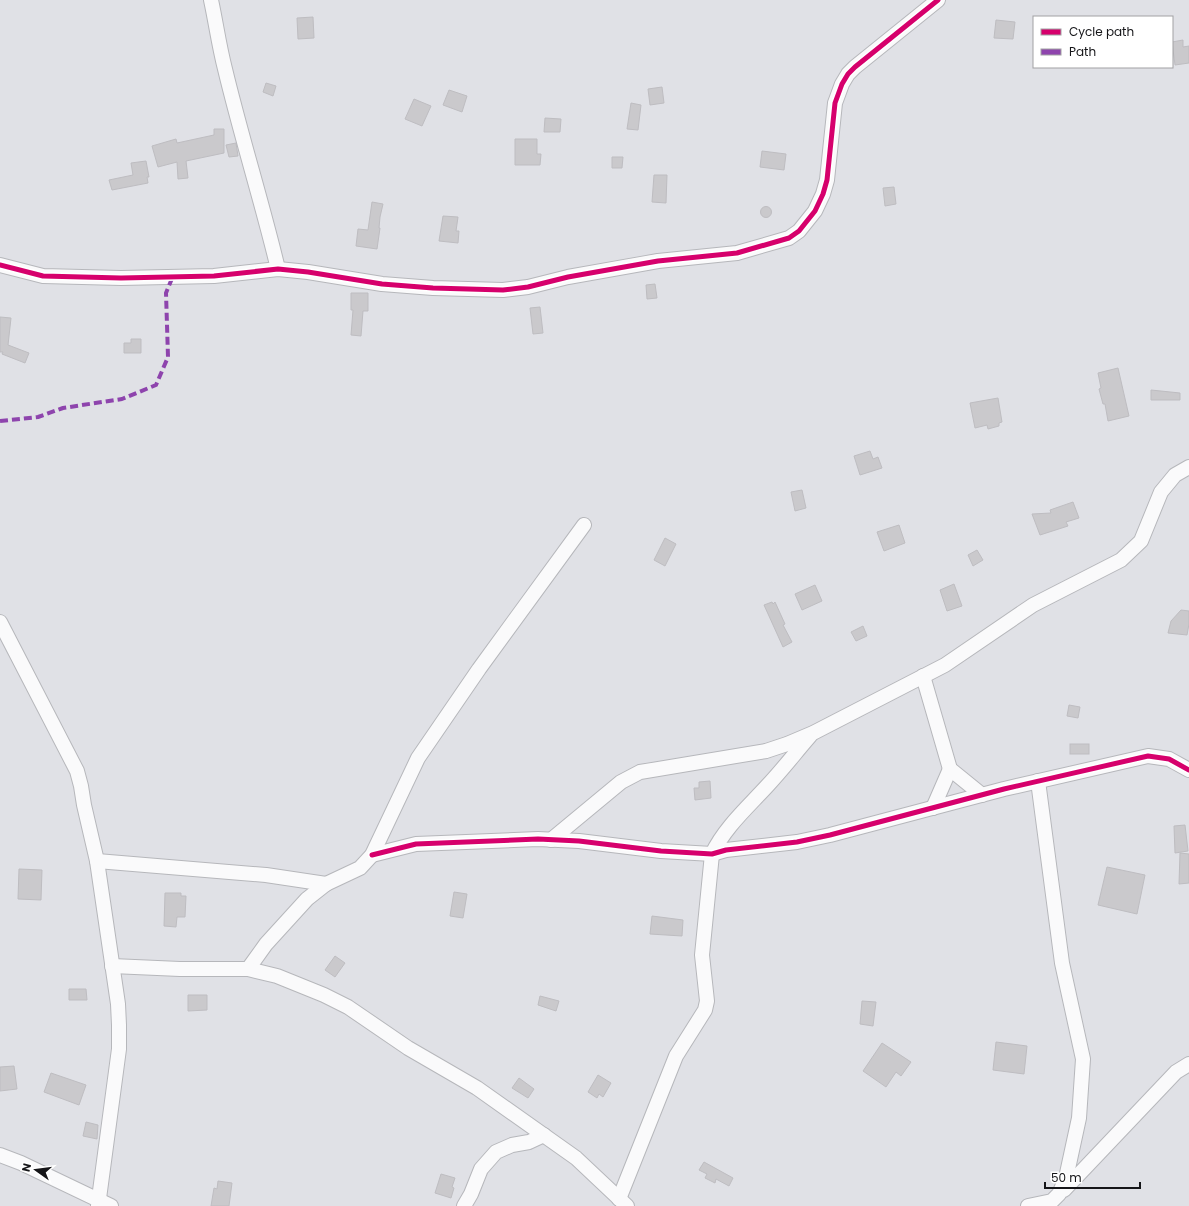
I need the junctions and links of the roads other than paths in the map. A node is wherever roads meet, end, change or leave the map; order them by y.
1 (211, 0) edge
2 (938, 0) edge
3 (0, 265) edge
4 (278, 269) junction
5 (1189, 468) edge
6 (584, 525) dead end
7 (0, 622) edge
8 (923, 676) junction
9 (813, 733) junction
10 (950, 769) junction
11 (1189, 770) edge
12 (1038, 781) junction
13 (982, 795) junction
14 (933, 808) junction
15 (551, 840) junction
16 (712, 854) junction
17 (372, 855) junction
18 (97, 861) junction
19 (326, 884) junction
20 (112, 966) junction
21 (248, 969) junction
22 (1189, 1064) edge
23 (544, 1135) junction
24 (0, 1156) edge
25 (1059, 1194) junction
26 (623, 1203) edge
27 (103, 1204) edge
28 (464, 1206) edge
29 (1028, 1206) edge

1 - 4 street
2 - 4 street
3 - 4 street
5 - 8 street
6 - 17 street
7 - 18 street
8 - 9 street
8 - 10 street
9 - 15 street
9 - 16 street
10 - 13 street
10 - 14 street
11 - 12 street
12 - 13 street
12 - 25 street
13 - 14 street
14 - 16 street
15 - 16 street
15 - 17 street
16 - 26 street
17 - 19 street
18 - 19 street
18 - 20 street
19 - 21 street
20 - 21 street
20 - 27 street
21 - 23 street
22 - 25 street
23 - 26 street
23 - 28 street
24 - 27 street
25 - 29 street

